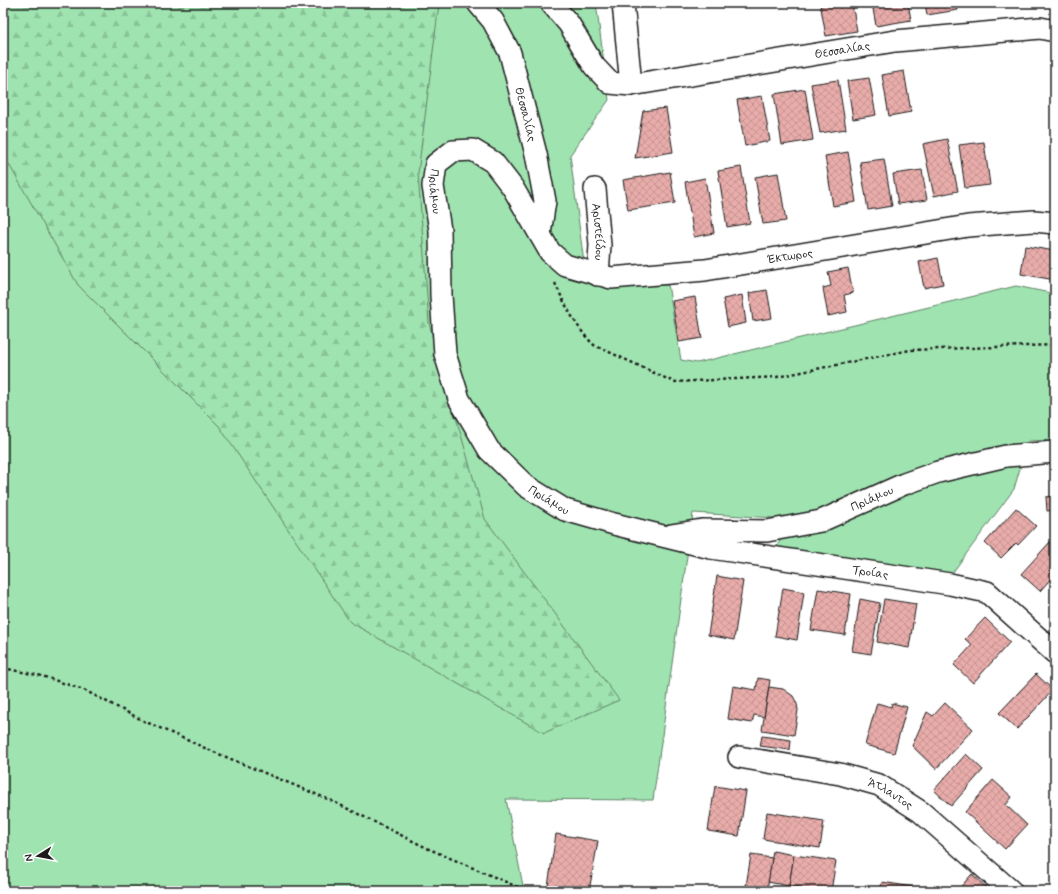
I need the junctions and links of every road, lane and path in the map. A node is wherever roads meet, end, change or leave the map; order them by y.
1 (478, 3) edge
2 (552, 3) edge
3 (623, 3) edge
4 (1055, 31) edge
5 (631, 85) junction
6 (595, 189) dead end
7 (1055, 223) edge
8 (540, 234) junction
9 (550, 252) junction
10 (598, 275) junction
11 (1055, 345) edge
12 (1055, 452) edge
13 (663, 537) junction
14 (1055, 653) edge
15 (3, 668) edge
16 (739, 757) dead end
17 (527, 891) edge
18 (1011, 891) edge

1 - 8 street, Θεσσαλίας
2 - 5 street, Θεσσαλίας
3 - 5 street
4 - 5 street, Θεσσαλίας
6 - 10 street, Αριστείδου
7 - 10 street, Έκτωρος
8 - 9 street, Έκτωρος
8 - 13 street, Πριάμου
9 - 10 street, Έκτωρος
9 - 11 path
12 - 13 street, Πριάμου
13 - 14 street, Τροίας
15 - 17 path
16 - 18 street, Άτλαντος

